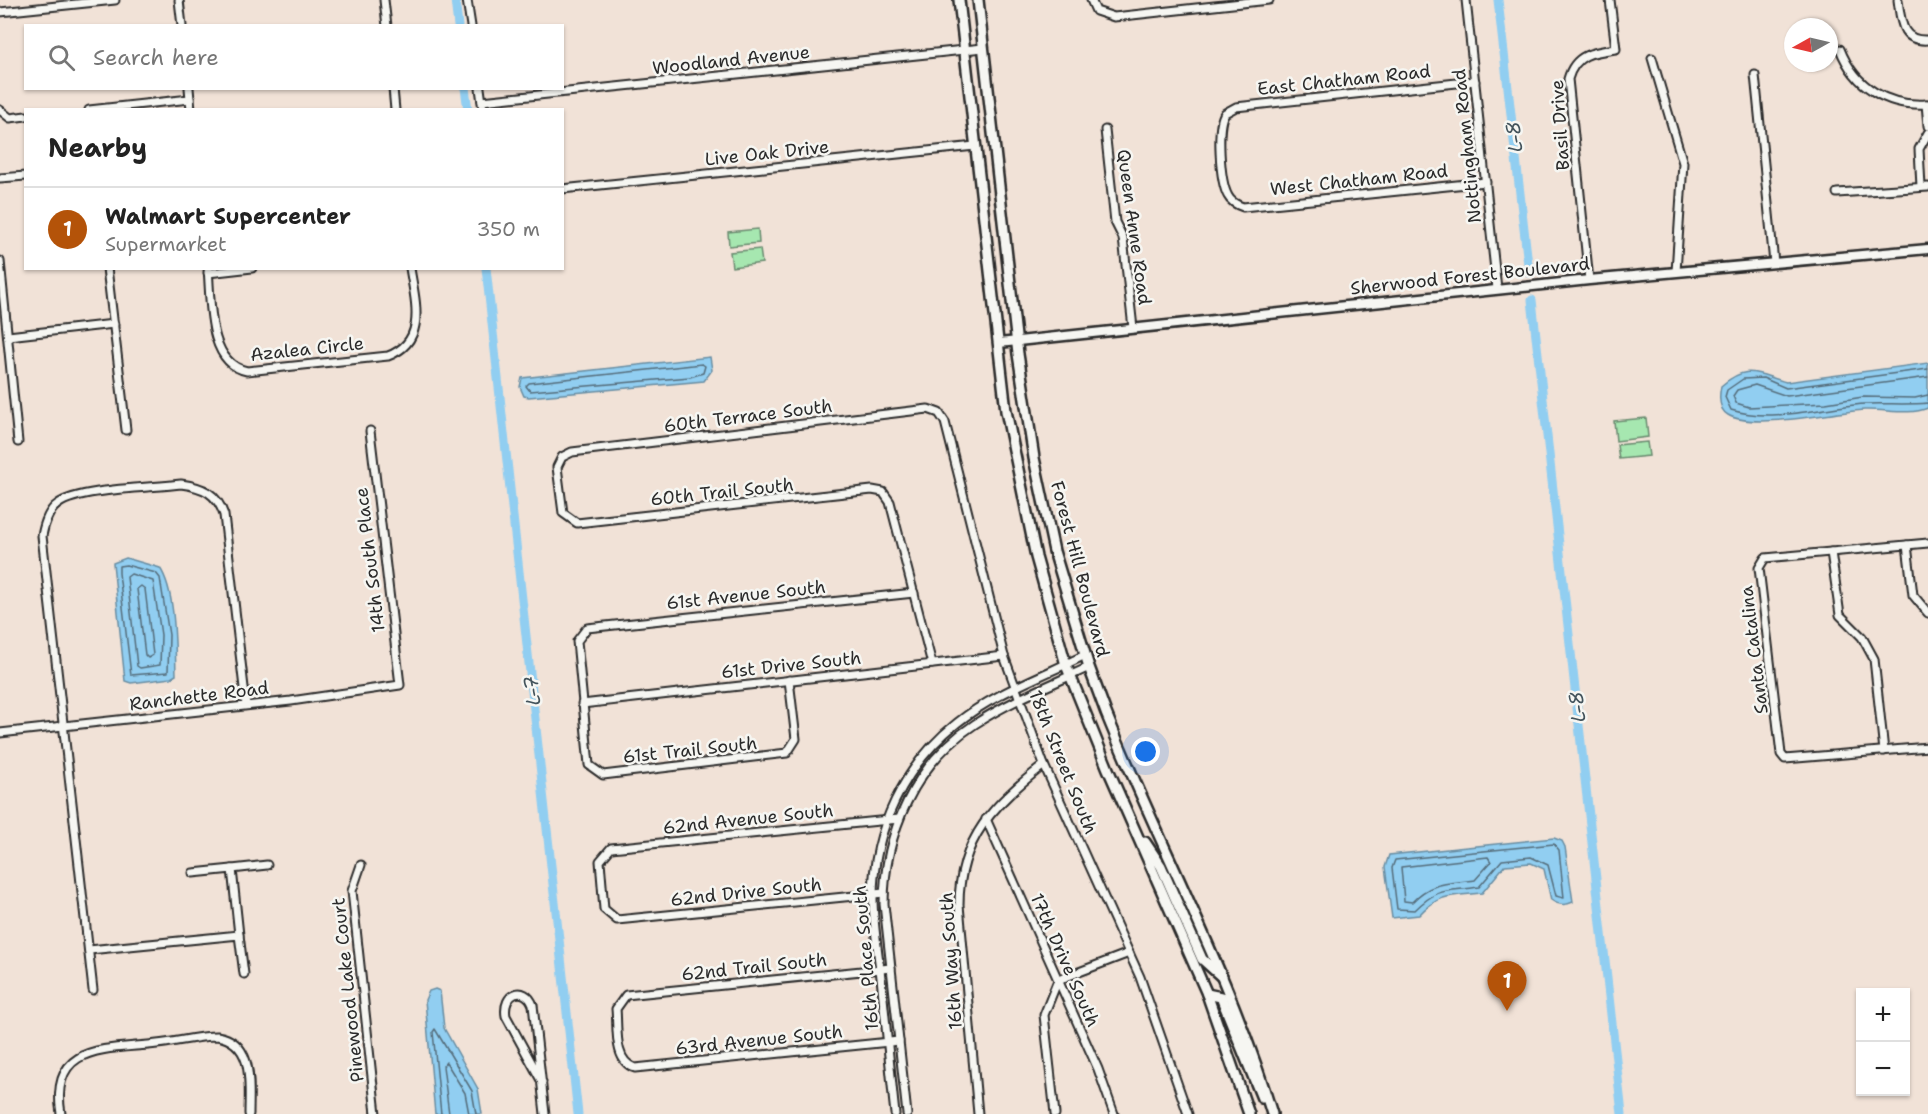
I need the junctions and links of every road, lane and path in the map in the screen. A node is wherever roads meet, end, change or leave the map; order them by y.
1 (115, 0) edge
2 (179, 0) edge
3 (384, 0) edge
4 (467, 0) edge
5 (959, 0) edge
6 (978, 0) edge
7 (1091, 0) edge
8 (1269, 0) edge
9 (1466, 0) edge
10 (1610, 0) edge
11 (1898, 0) edge
12 (0, 12) edge
13 (182, 24) edge
14 (387, 24) edge
15 (471, 24) edge
16 (1928, 40) edge
17 (983, 48) junction
18 (1840, 49) dead end
19 (964, 50) junction
20 (1652, 58) dead end
21 (1755, 75) dead end
22 (1475, 81) junction
23 (189, 90) edge
24 (393, 90) edge
25 (480, 90) edge
26 (190, 99) junction
27 (482, 101) junction
28 (1927, 104) edge
29 (107, 108) edge
30 (191, 108) edge
31 (395, 108) edge
32 (483, 108) edge
33 (0, 110) edge
34 (24, 116) edge
35 (1928, 126) edge
36 (1105, 130) dead end
37 (1928, 133) edge
38 (975, 146) junction
39 (24, 176) edge
40 (0, 178) edge
41 (1486, 182) junction
42 (1924, 187) edge
43 (564, 189) edge
44 (1837, 193) dead end
45 (1237, 205) joint
46 (1928, 249) edge
47 (0, 261) edge
48 (1774, 263) junction
49 (107, 270) edge
50 (410, 270) edge
51 (208, 271) edge
52 (1676, 272) junction
53 (1589, 280) junction
54 (1497, 289) junction
55 (114, 324) junction
56 (1133, 328) junction
57 (8, 336) junction
58 (1017, 341) junction
59 (999, 343) junction
60 (939, 413) joint
61 (126, 430) dead end
62 (370, 431) dead end
63 (18, 442) dead end
64 (566, 518) joint
65 (1928, 543) edge
66 (1907, 545) junction
67 (1830, 552) junction
68 (914, 593) junction
69 (1928, 613) edge
70 (1085, 655) junction
71 (1004, 656) junction
72 (932, 664) junction
73 (1066, 664) junction
74 (1089, 667) junction
75 (1070, 676) junction
76 (789, 680) junction
77 (400, 685) joint
78 (1016, 688) junction
79 (1020, 699) junction
80 (582, 704) junction
81 (246, 705) junction
82 (62, 726) junction
83 (0, 733) edge
84 (934, 743) junction
85 (1928, 747) edge
86 (1884, 751) junction
87 (943, 752) junction
88 (1044, 765) junction
89 (899, 819) junction
90 (986, 819) junction
91 (886, 820) junction
92 (1138, 838) junction
93 (267, 865) dead end
94 (361, 865) dead end
95 (232, 868) junction
96 (193, 873) dead end
97 (884, 893) junction
98 (873, 894) junction
99 (611, 918) joint
100 (239, 935) junction
101 (88, 950) junction
102 (1129, 953) junction
103 (891, 968) junction
104 (880, 969) junction
105 (244, 974) dead end
106 (1058, 980) junction
107 (1225, 980) junction
108 (93, 990) dead end
109 (1207, 994) junction
110 (899, 1041) junction
111 (888, 1042) junction
112 (624, 1063) joint
113 (542, 1082) junction
114 (60, 1114) edge
115 (249, 1114) edge
116 (376, 1114) edge
117 (545, 1114) edge
118 (895, 1114) edge
119 (907, 1114) edge
120 (978, 1114) edge
121 (1055, 1114) edge
122 (1114, 1114) edge
123 (1188, 1114) edge
124 (1249, 1114) edge
125 (1271, 1114) edge

1 - 12 street
2 - 13 street
3 - 14 street
4 - 15 street
5 - 19 main road, Forest Hill Boulevard
6 - 17 main road, Forest Hill Boulevard
7 - 8 street
9 - 22 street, Nottingham Road
10 - 53 street, Basil Drive
11 - 16 street
17 - 19 street, Woodland Avenue
17 - 58 main road, Forest Hill Boulevard
18 - 28 street
19 - 27 street, Woodland Avenue
19 - 38 main road, Forest Hill Boulevard
20 - 52 street
21 - 48 street
22 - 41 street, Nottingham Road
22 - 45 street, East Chatham Road
23 - 26 street
24 - 31 street
25 - 27 street
26 - 29 street
26 - 30 street
27 - 32 street
28 - 35 street
33 - 34 street
36 - 56 street, Queen Anne Road
37 - 42 street
38 - 43 street, Live Oak Drive
38 - 59 main road, Forest Hill Boulevard
39 - 40 street
41 - 45 street, West Chatham Road
41 - 54 street, Nottingham Road
42 - 44 street
46 - 48 street, Sherwood Forest Boulevard
47 - 57 street
48 - 52 street, Sherwood Forest Boulevard
49 - 55 street
50 - 51 street, Azalea Circle
52 - 53 street, Sherwood Forest Boulevard
53 - 54 street, Sherwood Forest Boulevard
54 - 56 street, Sherwood Forest Boulevard
55 - 57 street
55 - 61 street
56 - 58 street, Sherwood Forest Boulevard
57 - 63 street
58 - 59 street, Sherwood Forest Boulevard
58 - 70 main road, Forest Hill Boulevard
59 - 73 main road, Forest Hill Boulevard
60 - 64 street, 60th Terrace South
60 - 71 street, 18th Street South
62 - 77 street, 14th South Place
64 - 68 street, 60th Trail South
65 - 66 street, Santa Catalina
66 - 67 street, Santa Catalina
66 - 69 street
67 - 86 street
67 - 86 street, Santa Catalina
68 - 72 street
68 - 80 street, 61st Avenue South
70 - 73 street, 16th Place South
70 - 74 main road, Forest Hill Boulevard
71 - 72 street, 61st Drive South
71 - 78 street, 18th Street South
72 - 76 street, 61st Drive South
73 - 75 main road, Forest Hill Boulevard
73 - 78 street, 16th Place South
74 - 75 street, 16th Place South
74 - 107 main road, Forest Hill Boulevard
75 - 79 street, 16th Place South
75 - 92 main road, Forest Hill Boulevard
76 - 80 street, 61st Drive South
76 - 80 street, 61st Trail South
77 - 81 street, Ranchette Road
78 - 79 street, 18th Street South
78 - 84 street, 16th Place South
79 - 87 street, 16th Place South
79 - 88 street, 18th Street South
81 - 82 street, Ranchette Road
81 - 82 street
82 - 83 street, Ranchette Road
82 - 101 street
84 - 87 street
84 - 91 street, 16th Place South
85 - 86 street, Santa Catalina
87 - 89 street, 16th Place South
88 - 90 street, 16th Way South
88 - 102 street, 18th Street South
89 - 91 street, 62nd Avenue South
89 - 97 street, 16th Place South
90 - 106 street, 17th Drive South
90 - 120 street, 16th Way South
91 - 98 street, 16th Place South
91 - 99 street, 62nd Avenue South
92 - 107 main road
92 - 109 main road, Forest Hill Boulevard
93 - 95 street
94 - 116 street, Pinewood Lake Court
95 - 96 street
95 - 100 street
97 - 98 street, 62nd Drive South
97 - 103 street, 16th Place South
98 - 99 street, 62nd Drive South
98 - 104 street, 16th Place South
100 - 101 street
100 - 105 street
101 - 108 street
102 - 106 street
102 - 123 street, 18th Street South
103 - 104 street, 62nd Trail South
103 - 110 street, 16th Place South
104 - 111 street, 16th Place South
104 - 112 street, 62nd Trail South
106 - 121 street
106 - 122 street, 17th Drive South
107 - 125 main road, Forest Hill Boulevard
109 - 124 main road, Forest Hill Boulevard
109 - 125 main road
110 - 111 street, 63rd Avenue South
110 - 119 street, 16th Place South
111 - 112 street, 63rd Avenue South
111 - 118 street, 16th Place South
113 - 113 street
113 - 117 street
114 - 115 street

